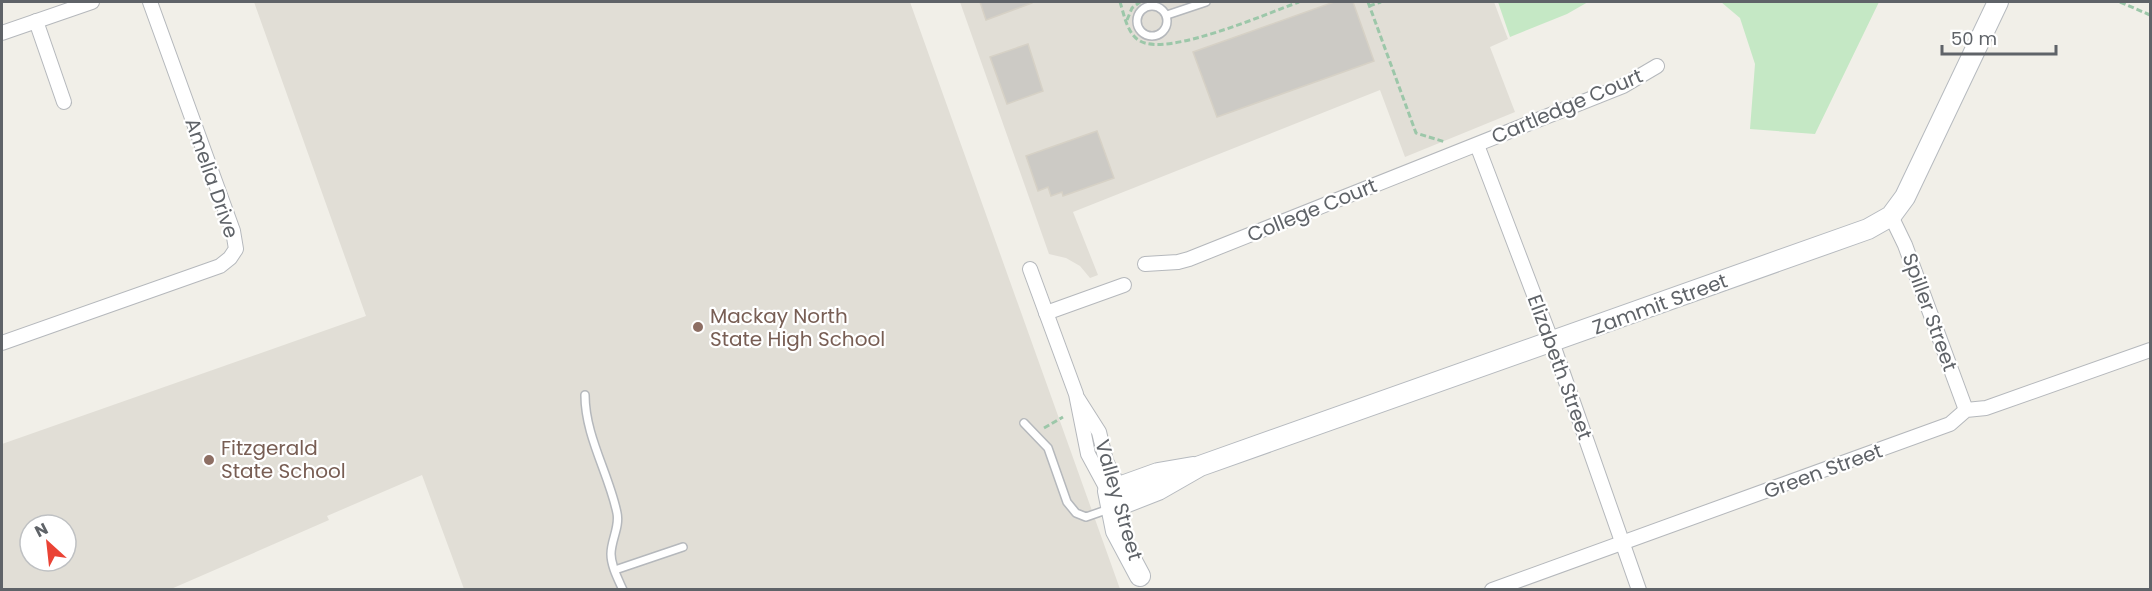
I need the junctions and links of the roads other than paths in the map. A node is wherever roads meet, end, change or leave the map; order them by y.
1 (92, 2) edge
2 (150, 2) edge
3 (1206, 2) edge
4 (1998, 2) edge
5 (1167, 15) junction
6 (36, 21) junction
7 (2, 33) edge
8 (1657, 66) dead end
9 (64, 102) dead end
10 (1477, 145) junction
11 (1891, 216) junction
12 (1145, 264) dead end
13 (1030, 269) dead end
14 (1124, 285) dead end
15 (1046, 313) junction
16 (1551, 342) junction
17 (2, 343) edge
18 (2151, 350) edge
19 (585, 395) dead end
20 (1966, 410) junction
21 (1024, 423) dead end
22 (1115, 497) junction
23 (1623, 543) junction
24 (683, 547) dead end
25 (615, 570) junction
26 (1142, 583) edge
27 (623, 590) edge
28 (1492, 590) edge
29 (1639, 590) edge

1 - 6 street
2 - 17 street, Amelia Drive
3 - 5 lane
4 - 11 street, Zammit Street
5 - 5 lane
6 - 7 street
6 - 9 street
8 - 10 street, Cartledge Court
10 - 12 street, College Court
10 - 16 street, Elizabeth Street
11 - 16 street, Zammit Street
11 - 20 street, Spiller Street
13 - 15 street, Valley Street
14 - 15 street
15 - 22 street, Valley Street
16 - 22 street, Zammit Street
16 - 23 street, Elizabeth Street
18 - 20 street, Green Street
19 - 25 lane
20 - 23 street, Green Street
21 - 22 lane
22 - 26 street, Valley Street
23 - 28 street, Green Street
23 - 29 street, Elizabeth Street
24 - 25 lane
25 - 27 lane

